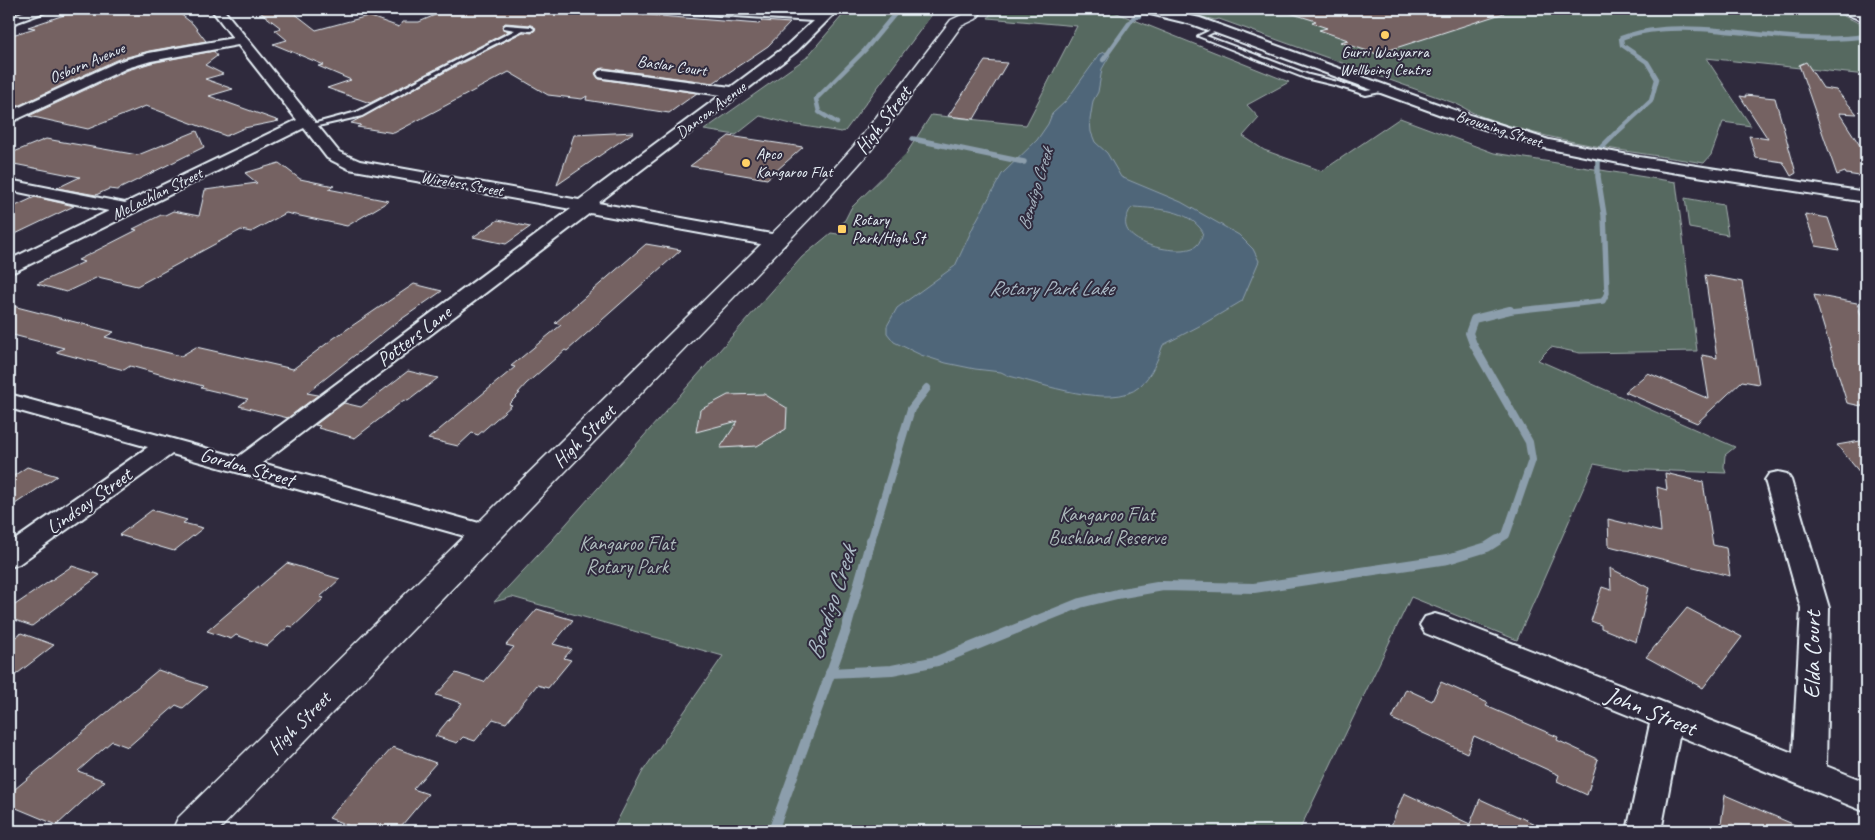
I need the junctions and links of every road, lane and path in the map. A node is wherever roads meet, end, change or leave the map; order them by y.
1 (41, 9) edge
2 (217, 9) edge
3 (687, 9) edge
4 (977, 9) edge
5 (1146, 9) edge
6 (1845, 9) edge
7 (828, 14) edge
8 (956, 16) edge
9 (1866, 18) edge
10 (9, 21) edge
11 (506, 27) dead end
12 (521, 29) junction
13 (531, 29) dead end
14 (242, 40) junction
15 (604, 74) dead end
16 (734, 92) junction
17 (9, 118) edge
18 (308, 124) junction
19 (9, 185) edge
20 (1866, 197) edge
21 (585, 206) junction
22 (128, 209) junction
23 (777, 241) junction
24 (9, 268) edge
25 (9, 401) edge
26 (168, 445) junction
27 (242, 466) junction
28 (1778, 480) dead end
29 (485, 536) junction
30 (9, 557) edge
31 (1436, 625) dead end
32 (1667, 718) junction
33 (1809, 774) junction
34 (1866, 797) edge
35 (192, 831) edge
36 (1644, 831) edge

1 - 10 street
2 - 14 street, Wireless Street
3 - 7 street
4 - 8 highway, High Street
5 - 20 street, Browning Street
6 - 9 street
7 - 16 street, Danson Avenue
8 - 23 highway, High Street
11 - 12 lane, McLachlan Street
12 - 13 lane, McLachlan Street
12 - 18 lane, McLachlan Street
14 - 17 street, Osborn Avenue
14 - 18 street, Wireless Street
15 - 16 street, Baslar Court
16 - 21 street, Danson Avenue
18 - 21 street, Wireless Street
18 - 22 street, McLachlan Street
19 - 22 street
21 - 23 street, Wireless Street
21 - 27 street, Potters Lane
22 - 24 street, McLachlan Street
23 - 29 highway, High Street
25 - 26 street, Gordon Street
26 - 27 street, Gordon Street
26 - 30 street, Lindsay Street
27 - 29 street, Gordon Street
28 - 33 street, Elda Court
29 - 35 highway, High Street
31 - 32 street, John Street
32 - 33 street, John Street
32 - 36 street
33 - 34 street, John Street

